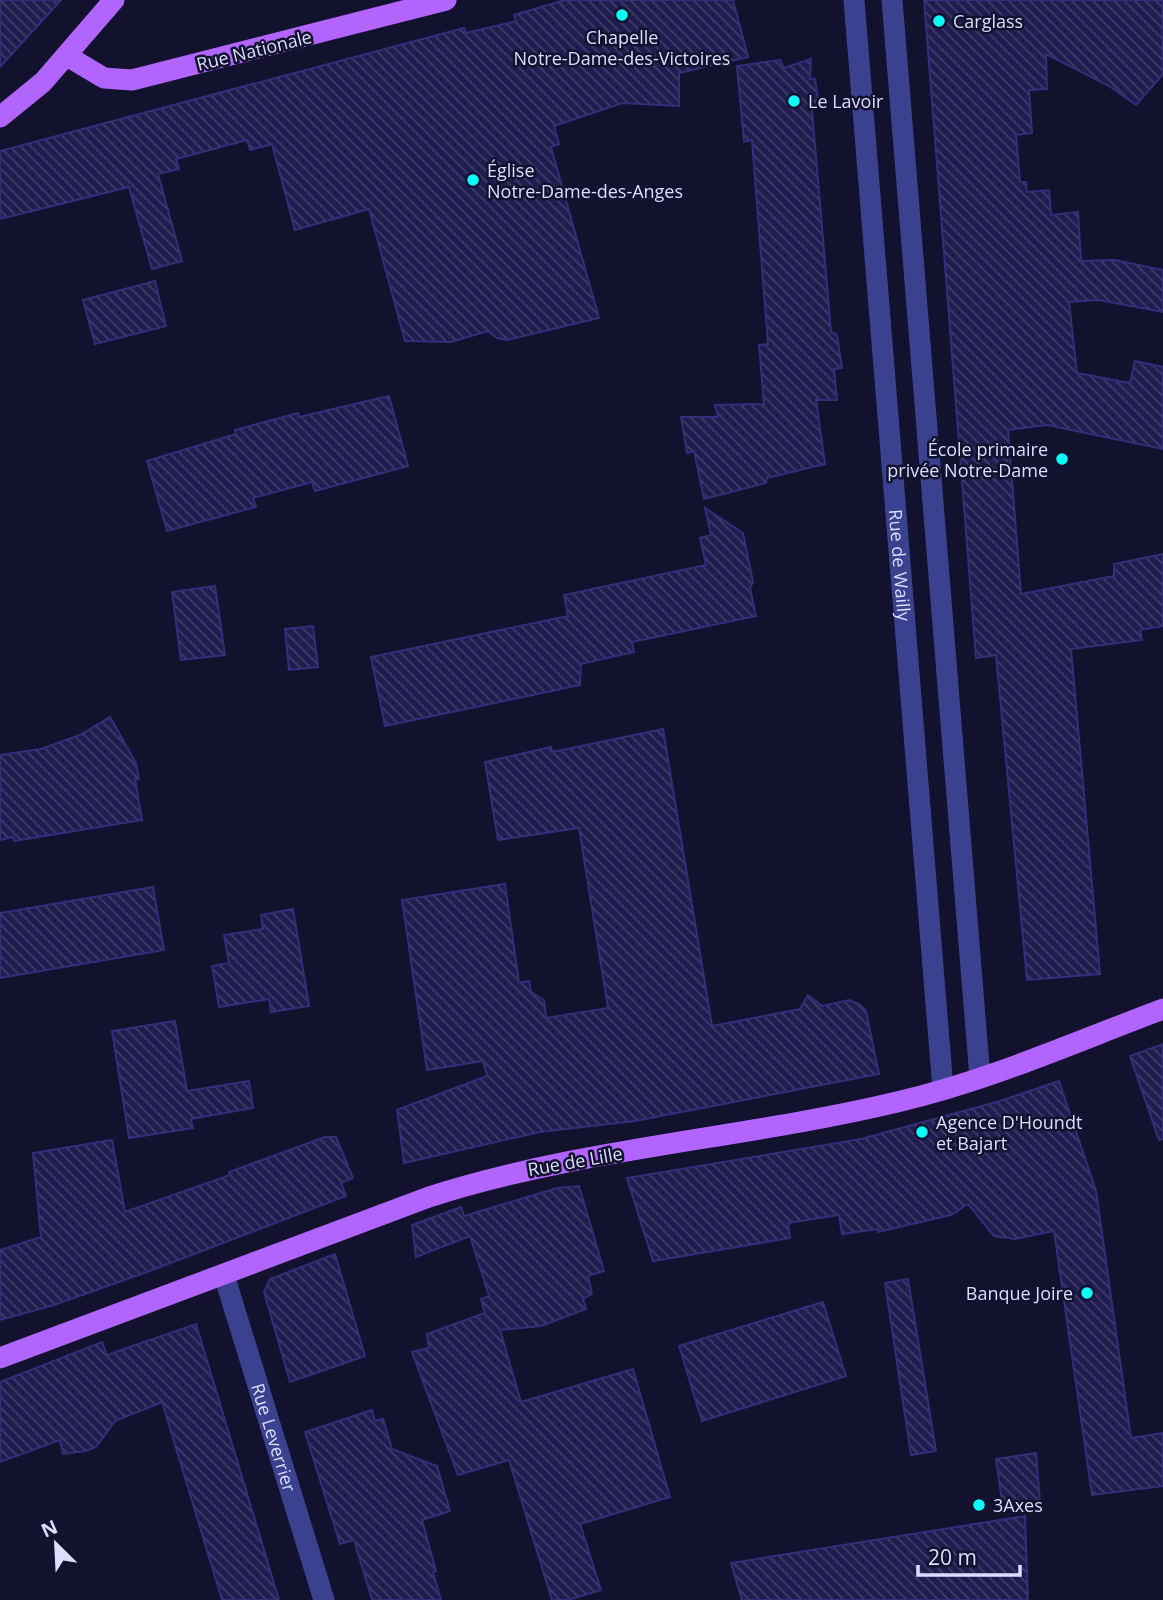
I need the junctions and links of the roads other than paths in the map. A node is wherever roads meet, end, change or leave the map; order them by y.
1 (114, 0) edge
2 (446, 0) edge
3 (854, 0) edge
4 (892, 0) edge
5 (67, 55) junction
6 (0, 117) edge
7 (1163, 1009) edge
8 (981, 1077) junction
9 (943, 1089) junction
10 (224, 1275) junction
11 (0, 1358) edge
12 (324, 1600) edge

1 - 5 main road
2 - 5 main road, Rue Nationale
3 - 9 street, Rue de Wailly
4 - 8 street
5 - 6 main road
7 - 8 main road, Rue de Lille
8 - 9 main road, Rue de Lille
9 - 10 main road, Rue de Lille
10 - 11 main road, Rue de Lille
10 - 12 street, Rue Leverrier

